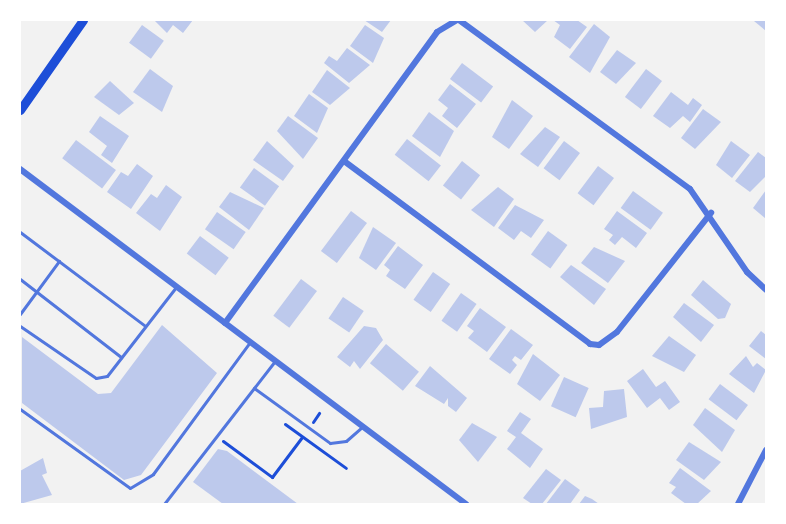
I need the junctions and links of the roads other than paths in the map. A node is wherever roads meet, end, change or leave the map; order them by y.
1 (83, 20) edge
2 (458, 20) edge
3 (20, 110) edge
4 (344, 161) junction
5 (20, 169) edge
6 (711, 213) junction
7 (20, 232) edge
8 (59, 261) junction
9 (20, 279) edge
10 (177, 287) junction
11 (766, 290) edge
12 (36, 292) junction
13 (20, 314) edge
14 (225, 323) junction
15 (20, 326) edge
16 (146, 326) junction
17 (250, 342) junction
18 (121, 357) junction
19 (275, 361) junction
20 (254, 388) junction
21 (20, 409) edge
22 (362, 427) junction
23 (766, 450) edge
24 (164, 504) edge
25 (466, 504) edge
26 (738, 504) edge

1 - 3 main road
2 - 4 street
2 - 6 street
4 - 6 street
4 - 14 street
5 - 10 street
6 - 11 street
7 - 8 lane
8 - 12 lane
8 - 16 lane
9 - 12 lane
10 - 14 street
10 - 16 lane
12 - 13 lane
12 - 18 lane
14 - 17 street
15 - 18 lane
16 - 18 lane
17 - 19 street
17 - 21 lane
19 - 20 lane
19 - 22 street
20 - 22 lane
20 - 24 lane
22 - 25 street
23 - 26 street

